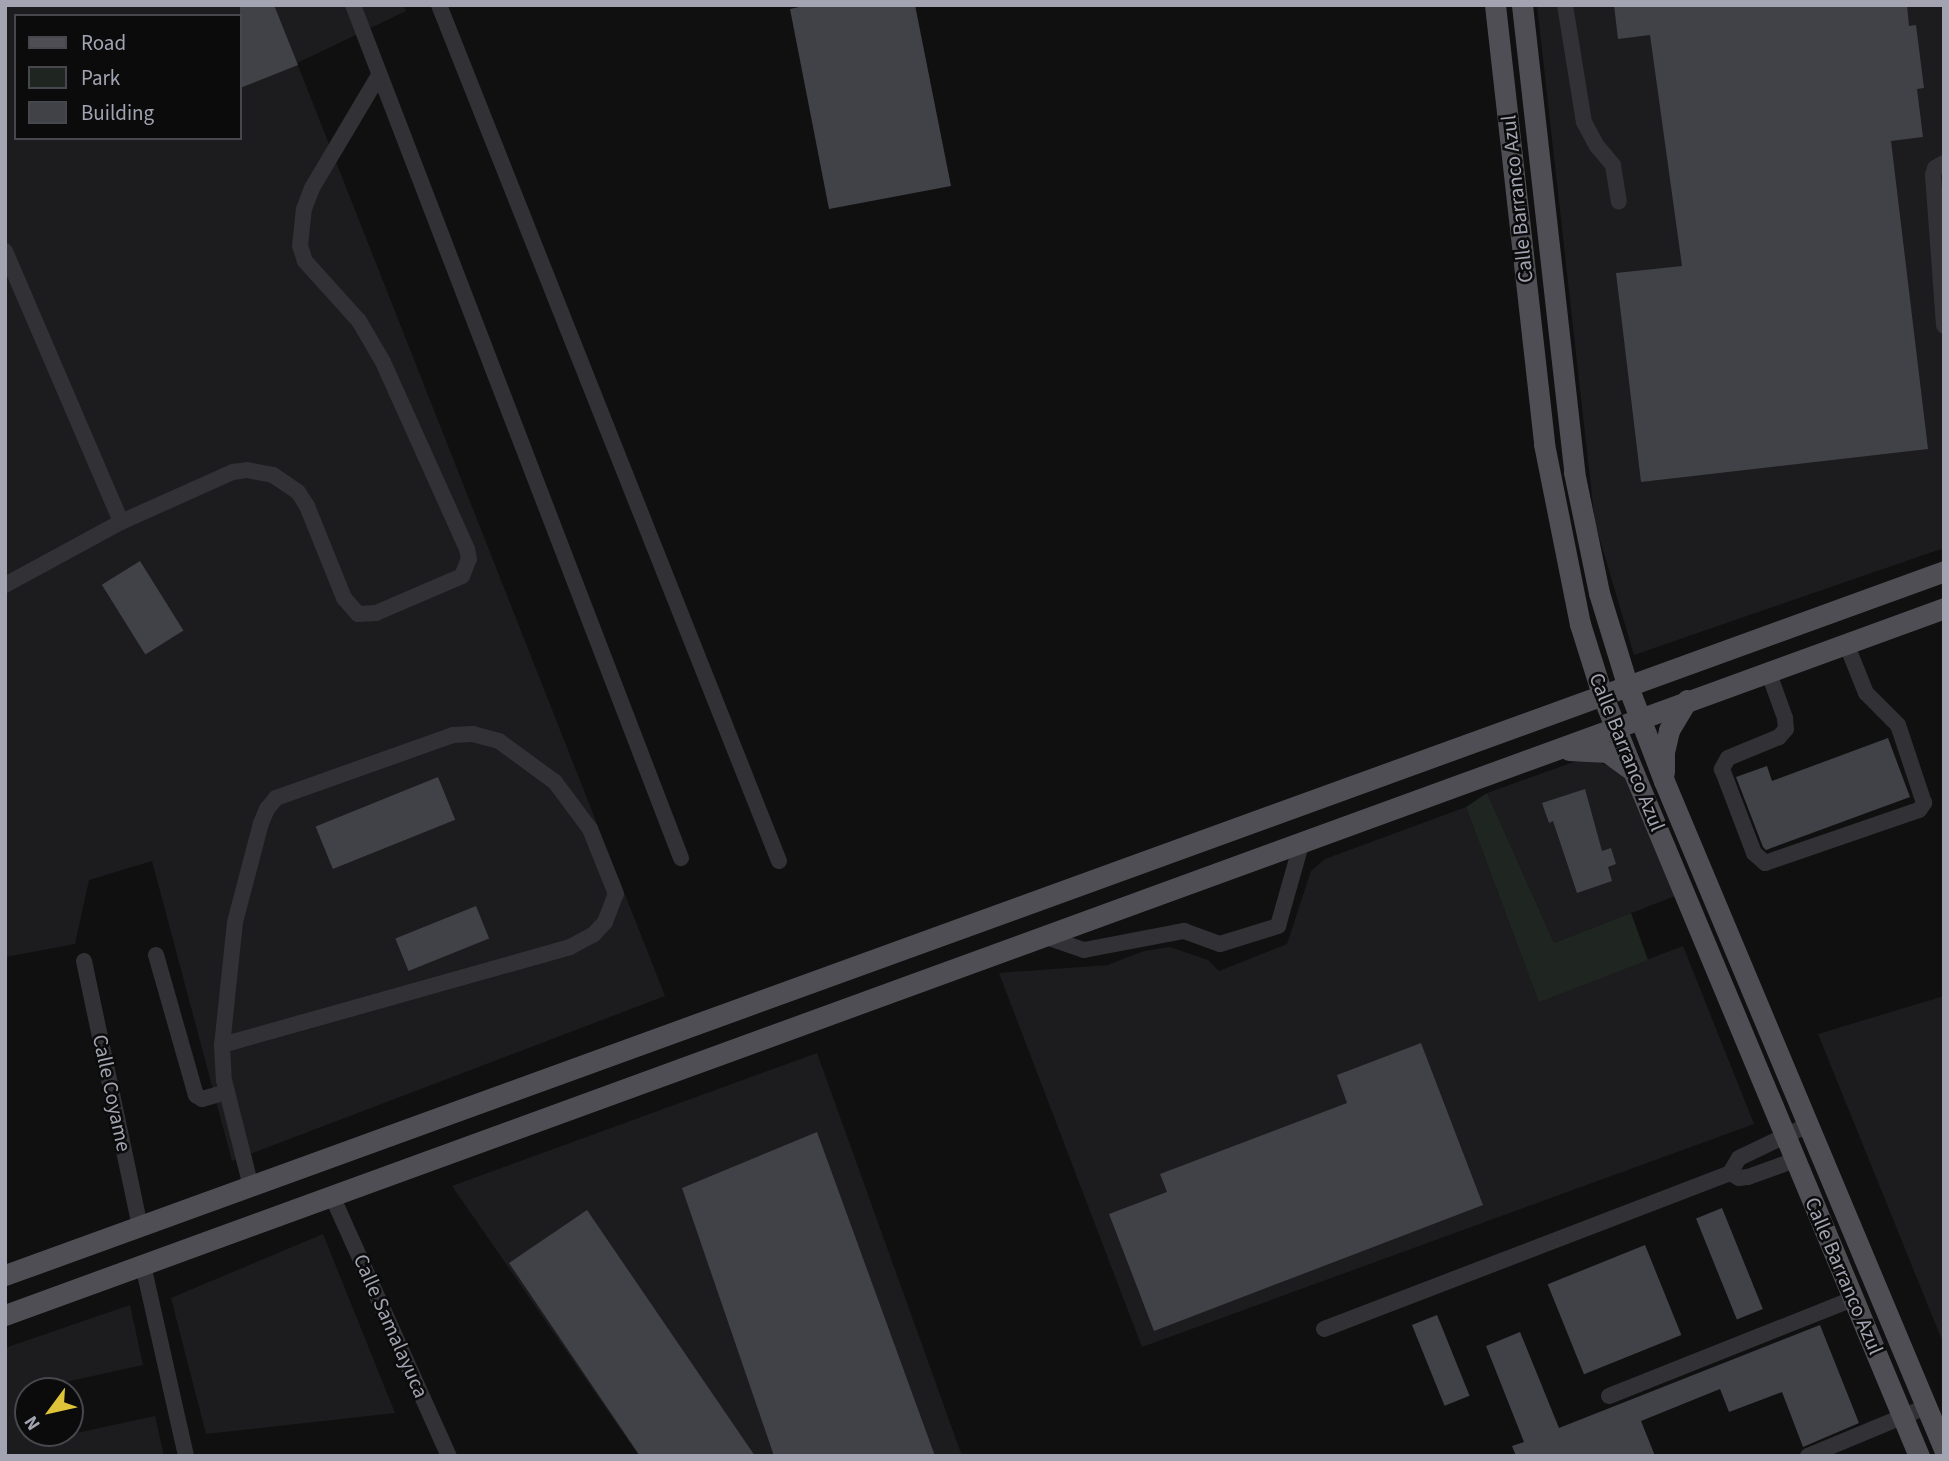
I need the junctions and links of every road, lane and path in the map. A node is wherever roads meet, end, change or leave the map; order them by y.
1 (353, 5) edge
2 (439, 5) edge
3 (1495, 5) edge
4 (1522, 5) edge
5 (1565, 5) edge
6 (378, 77) junction
7 (1944, 163) edge
8 (1619, 202) dead end
9 (5, 251) edge
10 (1944, 326) edge
11 (121, 522) junction
12 (1944, 571) edge
13 (5, 585) edge
14 (1944, 608) edge
15 (1846, 643) junction
16 (1768, 671) junction
17 (1627, 684) junction
18 (1602, 694) junction
19 (1687, 700) junction
20 (1640, 718) junction
21 (1615, 727) junction
22 (1539, 754) junction
23 (1633, 771) junction
24 (1664, 781) junction
25 (1302, 841) junction
26 (681, 858) dead end
27 (779, 861) dead end
28 (1674, 870) junction
29 (1720, 915) junction
30 (1046, 937) junction
31 (156, 955) dead end
32 (84, 961) dead end
33 (222, 1045) junction
34 (227, 1092) junction
35 (493, 1099) junction
36 (1808, 1125) junction
37 (505, 1132) junction
38 (1785, 1135) junction
39 (1795, 1160) junction
40 (1730, 1173) junction
41 (251, 1187) junction
42 (332, 1196) junction
43 (140, 1226) junction
44 (143, 1265) junction
45 (5, 1275) edge
46 (1853, 1299) junction
47 (5, 1315) edge
48 (1324, 1329) dead end
49 (1609, 1396) dead end
50 (1926, 1407) junction
51 (1903, 1417) junction
52 (1944, 1449) edge
53 (186, 1456) edge
54 (449, 1456) edge
55 (1808, 1456) edge
56 (1919, 1456) edge

1 - 6 street
2 - 27 street
3 - 18 main road, Calle Barranco Azul
4 - 17 main road, Calle Barranco Azul
5 - 8 street
6 - 11 street
6 - 26 street
7 - 10 street
9 - 11 street
11 - 13 street
12 - 17 main road
14 - 15 main road
15 - 16 main road
15 - 16 street
16 - 19 main road
17 - 18 main road
17 - 20 main road, Calle Barranco Azul
18 - 21 main road, Calle Barranco Azul
18 - 35 main road
19 - 20 main road
19 - 24 main road
20 - 21 main road
20 - 24 main road, Calle Barranco Azul
21 - 22 main road
21 - 23 main road, Calle Barranco Azul
22 - 23 main road
22 - 25 main road
23 - 28 main road, Calle Barranco Azul
24 - 29 main road, Calle Barranco Azul
25 - 30 main road
25 - 30 street
28 - 29 main road
28 - 38 main road, Calle Barranco Azul
29 - 36 main road, Calle Barranco Azul
30 - 37 main road
31 - 34 street
32 - 43 street, Calle Coyame
33 - 33 street
33 - 34 street
34 - 41 street
35 - 37 main road
35 - 41 main road
36 - 38 street
36 - 50 main road, Calle Barranco Azul
37 - 42 main road
38 - 39 main road, Calle Barranco Azul
38 - 40 street
39 - 40 street
39 - 46 main road, Calle Barranco Azul
40 - 48 street
41 - 43 main road
42 - 44 main road
42 - 54 street, Calle Samalayuca
43 - 45 main road
44 - 47 main road
44 - 53 street
46 - 49 street
46 - 51 main road, Calle Barranco Azul
50 - 51 street
50 - 52 main road, Calle Barranco Azul
51 - 55 street
51 - 56 main road, Calle Barranco Azul

